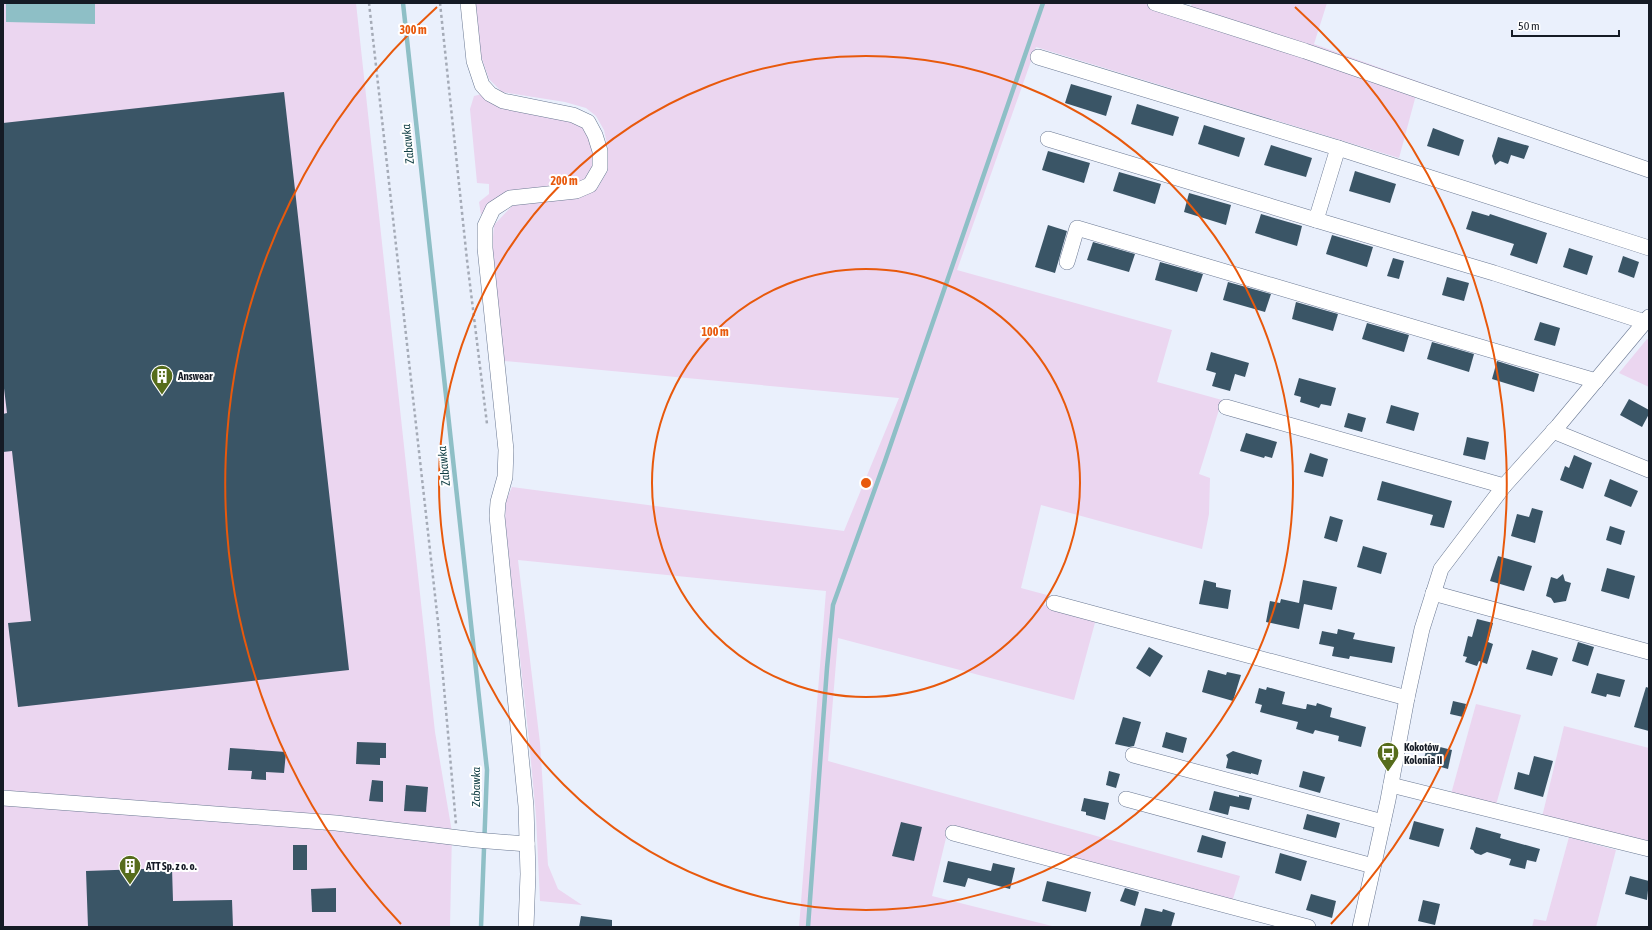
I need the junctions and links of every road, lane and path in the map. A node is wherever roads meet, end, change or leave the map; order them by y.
1 (369, 3) edge
2 (440, 3) edge
3 (468, 3) edge
4 (1155, 3) edge
5 (1038, 57) dead end
6 (1048, 139) dead end
7 (1338, 148) junction
8 (1649, 170) edge
9 (1316, 220) junction
10 (1649, 248) edge
11 (1067, 262) dead end
12 (1646, 323) edge
13 (1596, 381) junction
14 (1226, 407) dead end
15 (1553, 431) junction
16 (488, 432) dead end
17 (1649, 470) edge
18 (1504, 486) junction
19 (1433, 593) junction
20 (1054, 603) dead end
21 (1649, 652) edge
22 (1406, 698) junction
23 (1133, 755) dead end
24 (1391, 785) junction
25 (3, 798) edge
26 (1126, 799) dead end
27 (1383, 822) junction
28 (953, 833) dead end
29 (457, 836) junction
30 (527, 844) junction
31 (1649, 849) edge
32 (1373, 866) junction
33 (526, 927) edge
34 (1308, 927) edge
35 (1360, 927) edge

1 - 29 path
2 - 16 path
3 - 30 street
4 - 8 street
5 - 7 street
6 - 9 street
7 - 9 street
7 - 10 street
9 - 12 street
11 - 13 street
12 - 13 street
13 - 15 street
14 - 18 street
15 - 17 street
15 - 18 street
18 - 19 street
19 - 21 street
19 - 22 street
20 - 22 street
22 - 24 street
23 - 27 street
24 - 27 street
24 - 31 street
25 - 29 street
26 - 32 street
27 - 32 street
28 - 34 street
29 - 30 street
30 - 33 street
32 - 35 street

